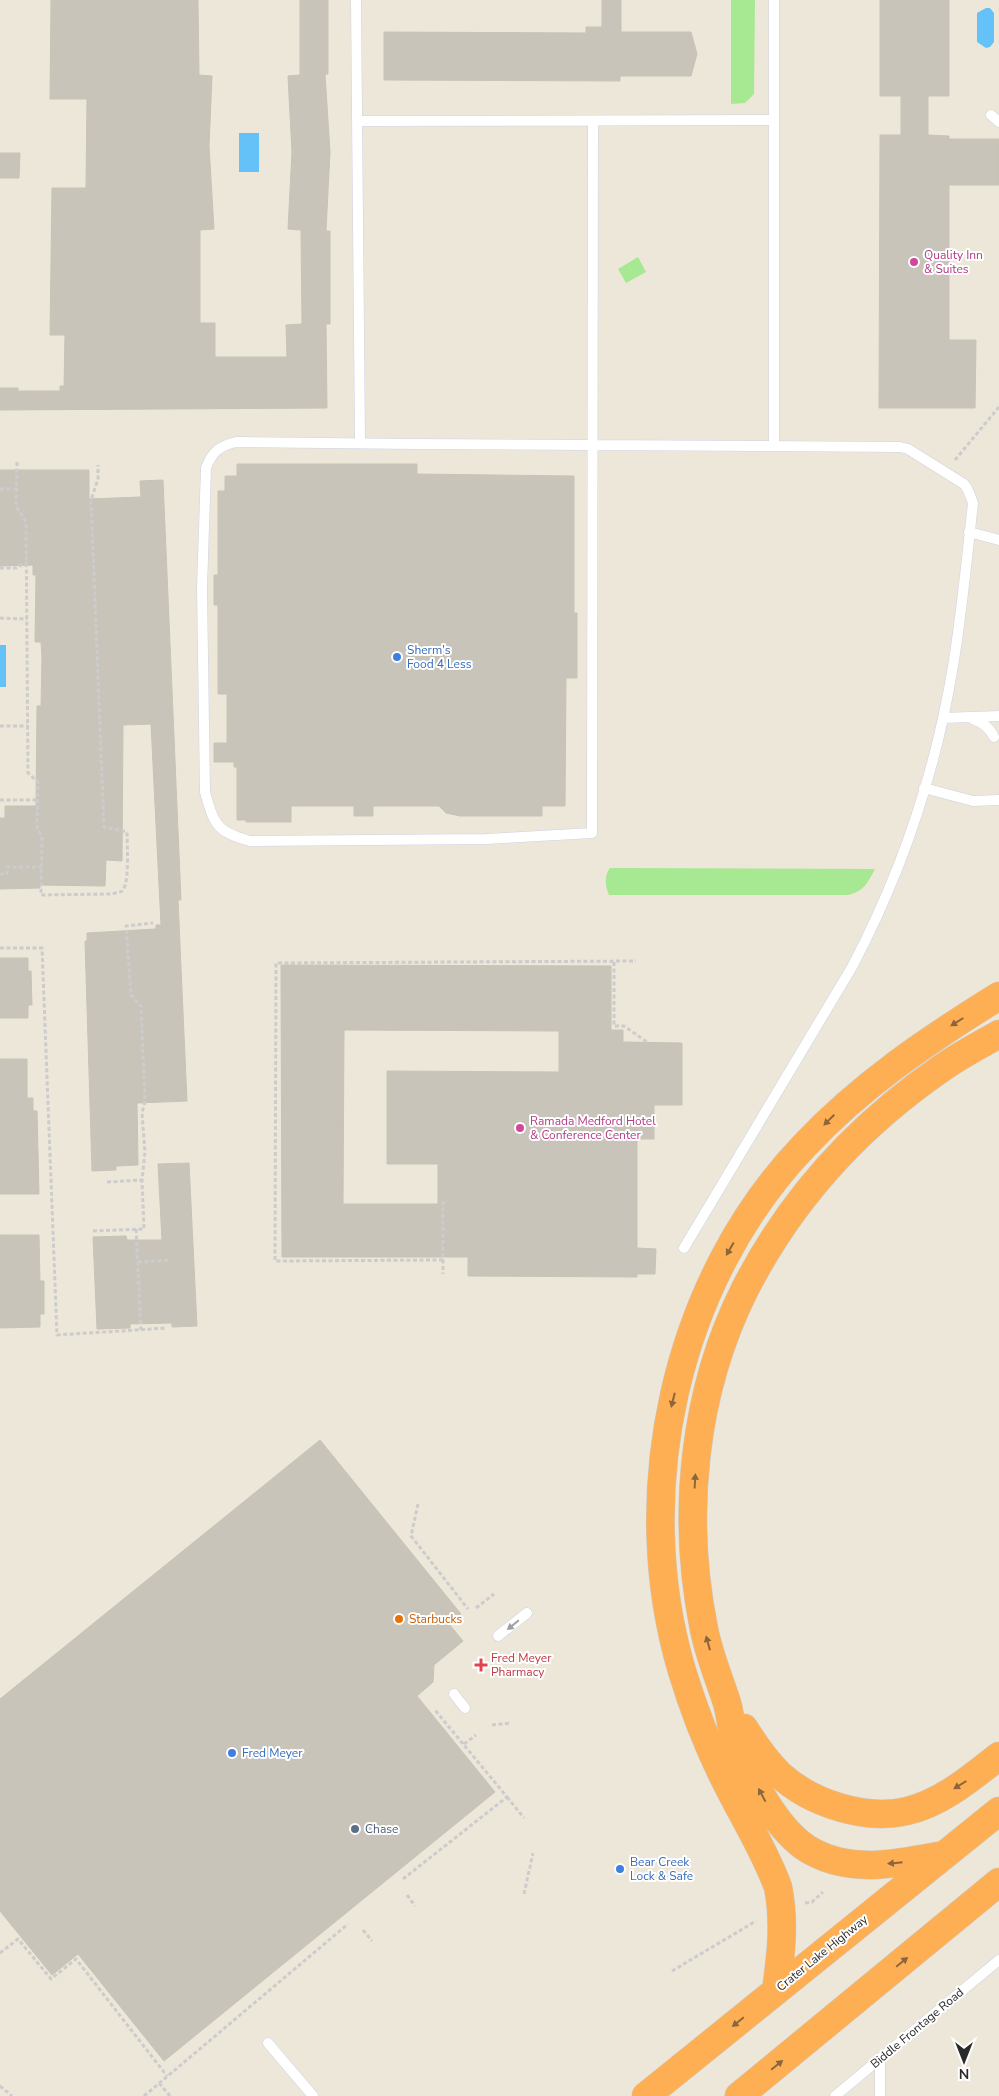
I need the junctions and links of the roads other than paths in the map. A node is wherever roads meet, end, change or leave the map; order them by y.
1 (356, 0) edge
2 (774, 0) edge
3 (991, 115) dead end
4 (774, 120) junction
5 (357, 121) junction
6 (593, 121) junction
7 (999, 122) edge
8 (360, 443) junction
9 (592, 445) junction
10 (774, 446) junction
11 (970, 532) junction
12 (999, 540) edge
13 (999, 716) edge
14 (984, 717) junction
15 (943, 718) junction
16 (966, 718) junction
17 (999, 726) edge
18 (994, 737) dead end
19 (924, 788) junction
20 (999, 792) edge
21 (996, 801) edge
22 (999, 996) edge
23 (999, 1034) edge
24 (684, 1248) dead end
25 (527, 1613) dead end
26 (498, 1636) dead end
27 (454, 1694) dead end
28 (727, 1704) junction
29 (464, 1708) dead end
30 (999, 1756) edge
31 (999, 1811) edge
32 (943, 1855) junction
33 (999, 1882) edge
34 (999, 1960) edge
35 (776, 1991) junction
36 (268, 2043) dead end
37 (880, 2058) junction
38 (313, 2096) edge
39 (646, 2096) edge
40 (739, 2096) edge
41 (835, 2096) edge
42 (880, 2096) edge

1 - 5 lane
2 - 4 lane
3 - 7 lane
4 - 6 lane
4 - 10 lane
5 - 6 lane
5 - 8 lane
6 - 9 lane
8 - 9 lane
8 - 9 lane
9 - 10 lane
10 - 11 lane
11 - 12 lane
11 - 15 lane
13 - 14 lane
14 - 16 lane
14 - 17 lane
15 - 16 lane
15 - 19 lane
16 - 18 lane
19 - 21 lane
19 - 24 lane
20 - 21 lane
22 -> 35 highway
28 -> 23 highway
25 -> 26 lane
27 - 29 lane
30 -> 28 highway
32 -> 28 highway
31 - 32 highway, Crater Lake Highway
32 - 35 highway, Crater Lake Highway
40 -> 33 highway
34 - 37 lane, Biddle Frontage Road
35 -> 39 highway, Crater Lake Highway
36 - 38 lane
37 - 41 lane, Biddle Frontage Road
37 - 42 lane

